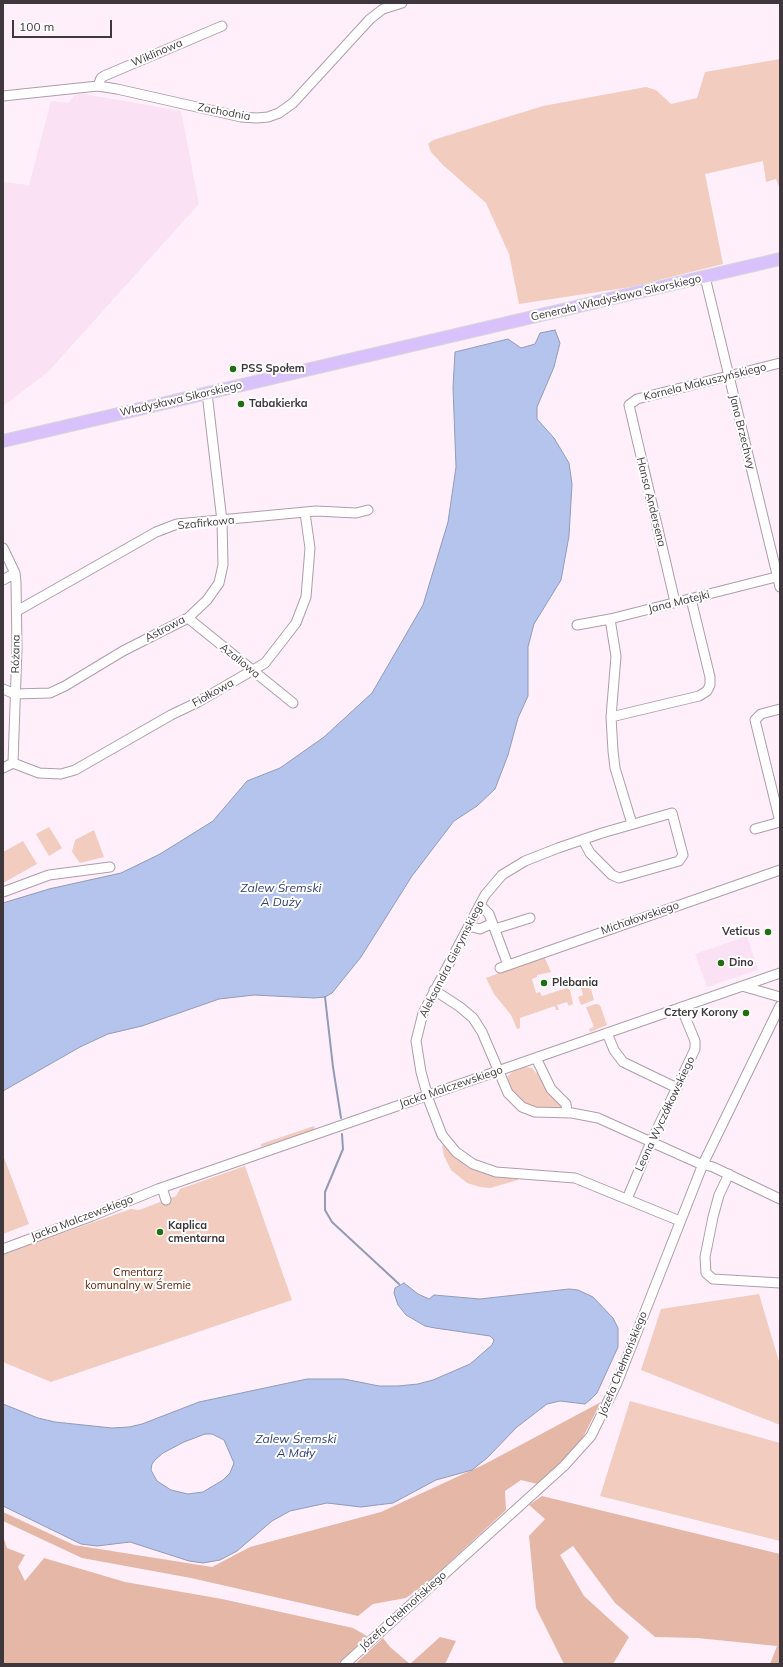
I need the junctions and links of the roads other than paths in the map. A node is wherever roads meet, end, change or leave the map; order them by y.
1 (402, 3) edge
2 (222, 26) dead end
3 (98, 86) junction
4 (3, 96) edge
5 (780, 259) edge
6 (705, 277) junction
7 (452, 336) joint
8 (780, 363) edge
9 (729, 376) junction
10 (206, 393) junction
11 (631, 402) joint
12 (3, 441) edge
13 (368, 510) dead end
14 (305, 513) junction
15 (222, 521) junction
16 (3, 548) edge
17 (15, 573) junction
18 (779, 576) edge
19 (3, 580) edge
20 (780, 587) edge
21 (691, 599) junction
22 (675, 602) junction
23 (17, 611) junction
24 (188, 618) junction
25 (610, 619) junction
26 (577, 625) dead end
27 (252, 670) junction
28 (3, 689) edge
29 (15, 694) junction
30 (293, 703) dead end
31 (780, 709) edge
32 (611, 717) junction
33 (13, 763) junction
34 (3, 768) edge
35 (780, 822) edge
36 (632, 824) junction
37 (755, 829) dead end
38 (583, 840) junction
39 (110, 868) dead end
40 (780, 870) edge
41 (3, 892) edge
42 (480, 905) junction
43 (530, 918) dead end
44 (469, 926) junction
45 (493, 926) junction
46 (780, 973) edge
47 (741, 986) junction
48 (434, 990) junction
49 (780, 997) edge
50 (780, 1006) edge
51 (681, 1007) junction
52 (607, 1033) junction
53 (536, 1058) junction
54 (499, 1071) junction
55 (677, 1088) junction
56 (427, 1095) junction
57 (567, 1113) junction
58 (651, 1142) junction
59 (703, 1164) junction
60 (729, 1174) junction
61 (162, 1188) junction
62 (627, 1199) junction
63 (780, 1199) edge
64 (166, 1200) dead end
65 (680, 1221) junction
66 (3, 1248) edge
67 (780, 1283) edge
68 (345, 1664) edge

1 - 3 street, Zachodnia
2 - 3 street, Wiklinowa
3 - 4 street, Zachodnia
5 - 6 main road, Generała Władysława Sikorskiego
6 - 7 main road, Generała Władysława Sikorskiego
6 - 9 street, Jana Brzechwy
7 - 10 main road, Władysława Sikorskiego
8 - 9 street, Kornela Makuszyńskiego
9 - 11 street, Kornela Makuszyńskiego
9 - 18 street, Jana Brzechwy
10 - 12 main road, Władysława Sikorskiego
10 - 15 street, Astrowa
11 - 22 street, Hansa Andersena
13 - 14 street, Szafirkowa
14 - 15 street, Szafirkowa
14 - 27 street, Fiołkowa
15 - 23 street, Szafirkowa
15 - 24 street, Astrowa
16 - 17 street, Różana
17 - 19 street
17 - 23 street, Różana
18 - 20 street, Jana Brzechwy
18 - 21 street, Jana Matejki
21 - 22 street, Jana Matejki
21 - 32 street
22 - 25 street, Jana Matejki
23 - 29 street, Różana
24 - 27 street, Azaliowa
24 - 29 street, Astrowa
25 - 26 street, Jana Matejki
25 - 32 street
27 - 30 street, Azaliowa
27 - 33 street, Fiołkowa
28 - 29 street
29 - 33 street, Różana
31 - 35 street
32 - 36 street
33 - 34 street
35 - 37 street
36 - 38 street, Aleksandra Gierymskiego
36 - 38 street, Aleksandra Gierymskiego
38 - 42 street, Aleksandra Gierymskiego
39 - 41 street
40 - 45 street, Michałowskiego
42 - 44 street, Aleksandra Gierymskiego
42 - 45 street
43 - 45 street
44 - 45 street
44 - 48 street, Aleksandra Gierymskiego
46 - 47 street, Jacka Malczewskiego
47 - 49 street
47 - 51 street, Jacka Malczewskiego
48 - 54 street
48 - 56 street, Aleksandra Gierymskiego
50 - 59 street, Józefa Chełmońskiego
51 - 52 street, Jacka Malczewskiego
51 - 55 street, Leona Wyczółkowskiego
52 - 53 street, Jacka Malczewskiego
52 - 55 street
53 - 54 street, Jacka Malczewskiego
53 - 57 street
54 - 56 street, Jacka Malczewskiego
54 - 57 street
55 - 58 street, Leona Wyczółkowskiego
56 - 61 street, Jacka Malczewskiego
56 - 62 street, Aleksandra Gierymskiego
57 - 58 street
58 - 59 street
58 - 62 street, Leona Wyczółkowskiego
59 - 60 street
59 - 65 street, Józefa Chełmońskiego
60 - 63 street
60 - 67 street
61 - 64 street
61 - 66 street, Jacka Malczewskiego
62 - 65 street, Aleksandra Gierymskiego
65 - 68 street, Józefa Chełmońskiego

